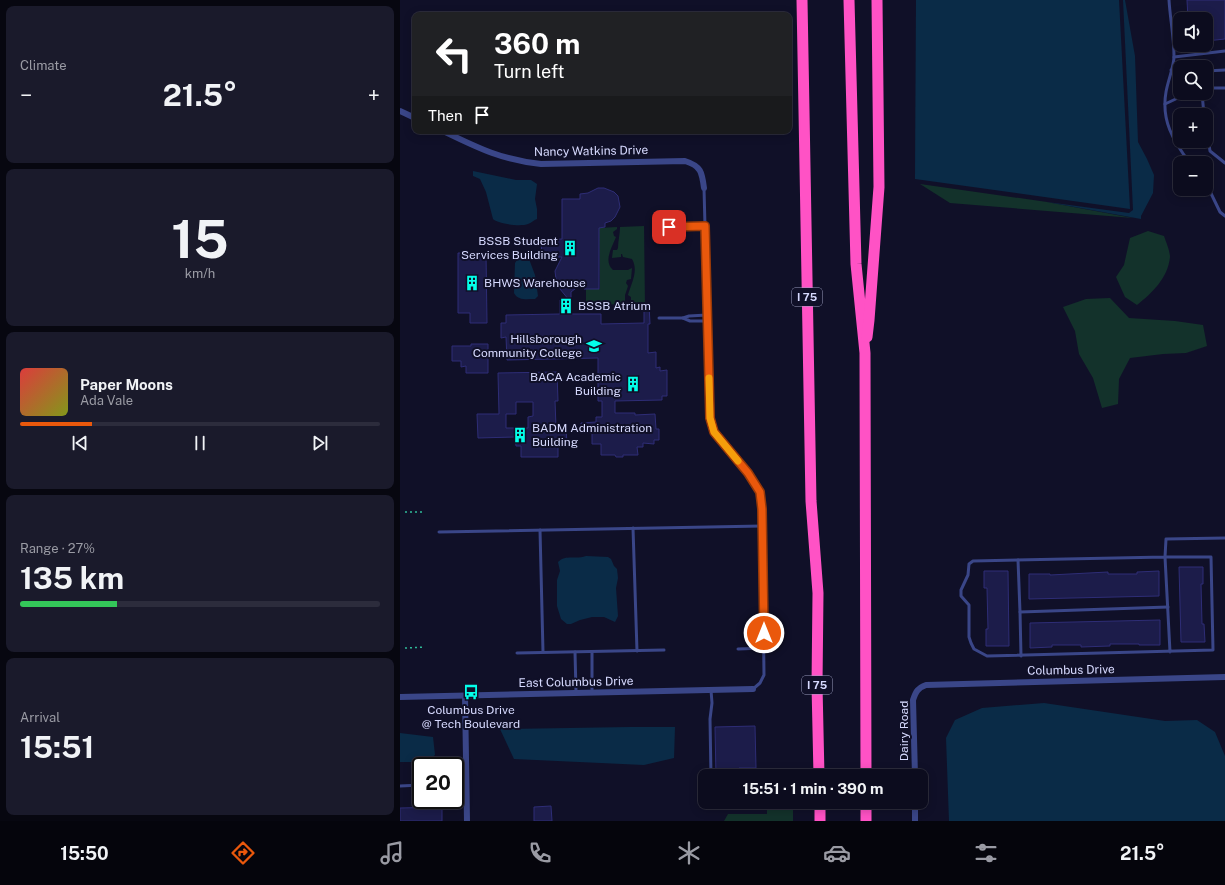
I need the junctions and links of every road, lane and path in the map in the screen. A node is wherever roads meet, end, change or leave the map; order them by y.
1 (802, 0) edge
2 (849, 0) edge
3 (877, 0) edge
4 (1169, 0) edge
5 (1225, 51) edge
6 (1174, 57) junction
7 (1171, 70) joint
8 (1225, 70) edge
9 (1213, 71) edge
10 (1213, 88) edge
11 (1225, 88) edge
12 (1174, 100) edge
13 (1165, 104) junction
14 (400, 111) edge
15 (412, 117) edge
16 (449, 134) edge
17 (1210, 148) edge
18 (1184, 156) edge
19 (1225, 163) edge
20 (704, 188) joint
21 (1212, 196) edge
22 (1225, 216) edge
23 (705, 226) junction
24 (657, 227) dead end
25 (707, 315) junction
26 (659, 318) dead end
27 (683, 318) junction
28 (707, 321) junction
29 (865, 353) junction
30 (405, 512) dead end
31 (423, 512) dead end
32 (762, 526) junction
33 (633, 528) junction
34 (540, 530) junction
35 (439, 532) dead end
36 (1225, 538) edge
37 (1165, 557) junction
38 (1018, 560) junction
39 (1168, 608) junction
40 (1020, 612) junction
41 (425, 647) dead end
42 (405, 648) dead end
43 (764, 648) junction
44 (738, 649) dead end
45 (664, 650) dead end
46 (636, 651) junction
47 (543, 652) junction
48 (575, 652) junction
49 (592, 652) junction
50 (1170, 652) junction
51 (517, 653) dead end
52 (1021, 656) junction
53 (1225, 678) edge
54 (919, 688) joint
55 (752, 689) joint
56 (711, 690) junction
57 (576, 693) junction
58 (592, 693) junction
59 (465, 696) junction
60 (400, 697) edge
61 (711, 769) edge
62 (819, 769) edge
63 (866, 769) edge
64 (915, 769) edge
65 (464, 783) edge
66 (467, 783) junction
67 (412, 785) edge
68 (400, 786) edge
69 (820, 809) edge
70 (866, 809) edge
71 (915, 809) edge
72 (467, 821) edge
73 (820, 821) edge
74 (866, 821) edge
75 (915, 821) edge

1 - 62 highway, I 75
2 - 29 highway
3 - 29 highway
4 - 6 lane
5 - 6 lane
6 - 7 lane
7 - 13 lane
8 - 9 lane
10 - 11 lane
12 - 13 lane
13 - 18 lane
14 - 15 street
16 - 20 street, Nancy Watkins Drive
17 - 19 lane
20 - 23 lane
21 - 22 lane
23 - 24 lane
23 - 25 lane
25 - 27 lane
25 - 28 lane
26 - 27 lane
27 - 28 lane
28 - 32 lane
29 - 63 highway
30 - 31 path
32 - 33 lane
32 - 43 lane
33 - 34 lane
33 - 46 lane
34 - 35 lane
34 - 47 lane
36 - 37 lane
37 - 38 lane
37 - 39 lane
37 - 50 lane
38 - 40 lane
38 - 52 lane
39 - 40 lane
39 - 50 lane
40 - 52 lane
41 - 42 path
43 - 44 lane
43 - 55 lane
45 - 46 lane
46 - 49 lane
47 - 48 lane
47 - 51 lane
48 - 49 lane
48 - 57 lane
49 - 58 lane
50 - 52 lane
53 - 54 street, Columbus Drive
54 - 64 street, Dairy Road
55 - 56 street, East Columbus Drive
56 - 58 street, East Columbus Drive
56 - 61 lane
57 - 58 street, East Columbus Drive
57 - 59 street, East Columbus Drive
59 - 60 street, East Columbus Drive
59 - 66 street
65 - 66 lane
66 - 72 street
67 - 68 lane
69 - 73 highway
70 - 74 highway
71 - 75 street

